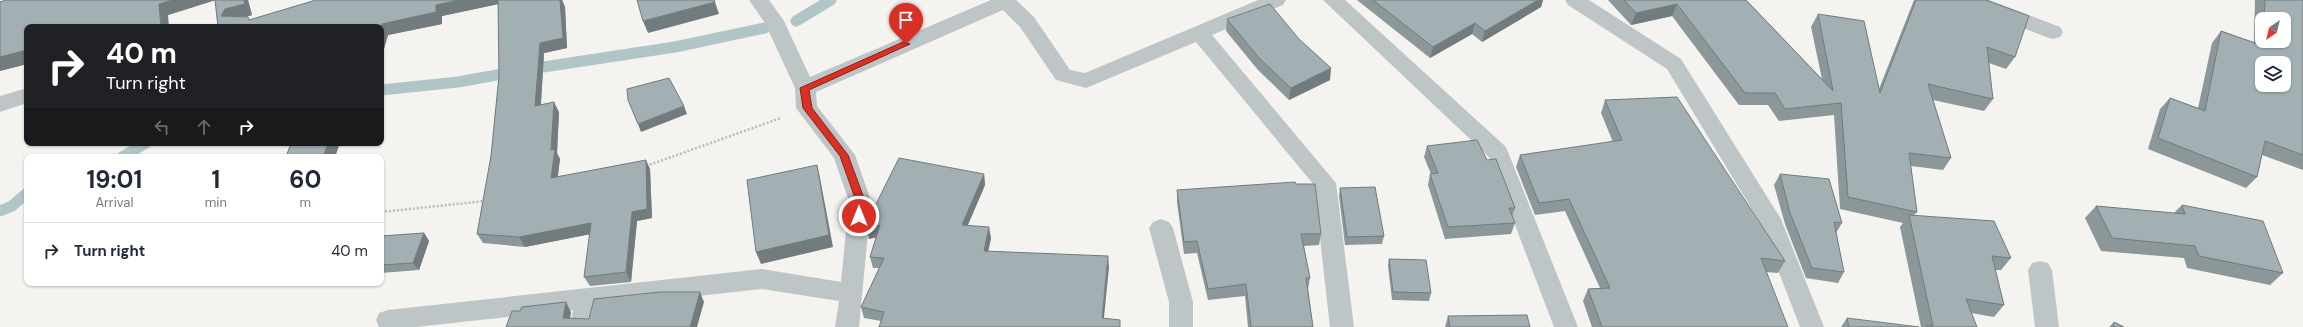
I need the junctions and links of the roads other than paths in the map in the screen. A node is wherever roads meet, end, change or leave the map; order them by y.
1 (759, 0) edge
2 (1007, 0) edge
3 (1276, 0) edge
4 (1333, 0) edge
5 (1575, 0) edge
6 (1970, 0) edge
7 (2053, 32) dead end
8 (1199, 33) junction
9 (24, 95) edge
10 (806, 98) junction
11 (0, 104) edge
12 (1161, 228) dead end
13 (2040, 270) dead end
14 (852, 293) junction
15 (588, 299) junction
16 (388, 320) dead end
17 (582, 327) edge
18 (847, 327) edge
19 (1181, 327) edge
20 (1342, 327) edge
21 (1566, 327) edge
22 (1812, 327) edge
23 (2047, 327) edge

1 - 10 street
2 - 8 street
2 - 10 street
3 - 8 street
4 - 21 street
5 - 22 street
6 - 7 street
8 - 20 street
9 - 11 street
10 - 14 street
12 - 19 street
13 - 23 street
14 - 15 street
14 - 18 street
15 - 16 street
15 - 17 street

